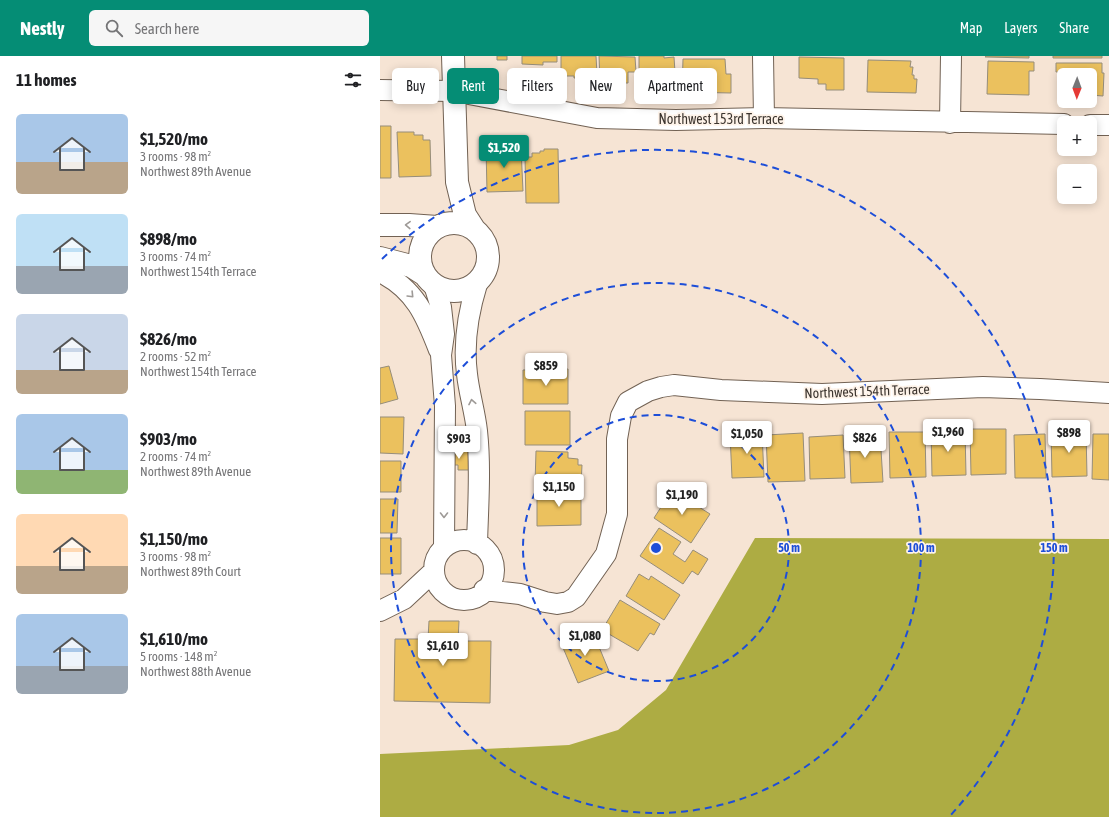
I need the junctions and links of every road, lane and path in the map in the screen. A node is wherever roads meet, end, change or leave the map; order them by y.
1 (452, 56) edge
2 (763, 56) edge
3 (951, 56) edge
4 (452, 68) edge
5 (380, 90) edge
6 (447, 91) edge
7 (499, 100) edge
8 (454, 104) edge
9 (764, 118) junction
10 (950, 123) junction
11 (1057, 124) edge
12 (1097, 125) edge
13 (1109, 125) edge
14 (457, 182) junction
15 (380, 226) edge
16 (440, 226) junction
17 (474, 228) junction
18 (380, 258) edge
19 (380, 272) edge
20 (429, 280) junction
21 (477, 284) junction
22 (441, 356) junction
23 (1109, 394) edge
24 (477, 544) junction
25 (444, 547) junction
26 (493, 566) junction
27 (434, 571) junction
28 (484, 590) junction
29 (444, 592) junction
30 (520, 594) junction
31 (404, 599) junction
32 (380, 611) edge

1 - 4 street
2 - 9 street
3 - 10 street
5 - 6 street, Northwest 153rd Terrace
7 - 9 street, Northwest 153rd Terrace
8 - 14 street
9 - 10 street, Northwest 153rd Terrace
10 - 11 street, Northwest 153rd Terrace
12 - 13 street
14 - 16 street
14 - 17 street
16 -> 15 street
16 - 17 street
16 - 20 street
17 - 21 street
18 - 20 street
19 -> 22 street
20 - 21 street
20 - 22 street
24 -> 21 street
22 -> 25 street
23 - 30 street, Northwest 154th Terrace
24 - 25 street
24 - 26 street
25 - 27 street
26 - 28 street
26 - 30 street
27 - 29 street
27 - 31 street
28 - 29 street
28 - 30 street
29 - 31 street
31 - 32 street

